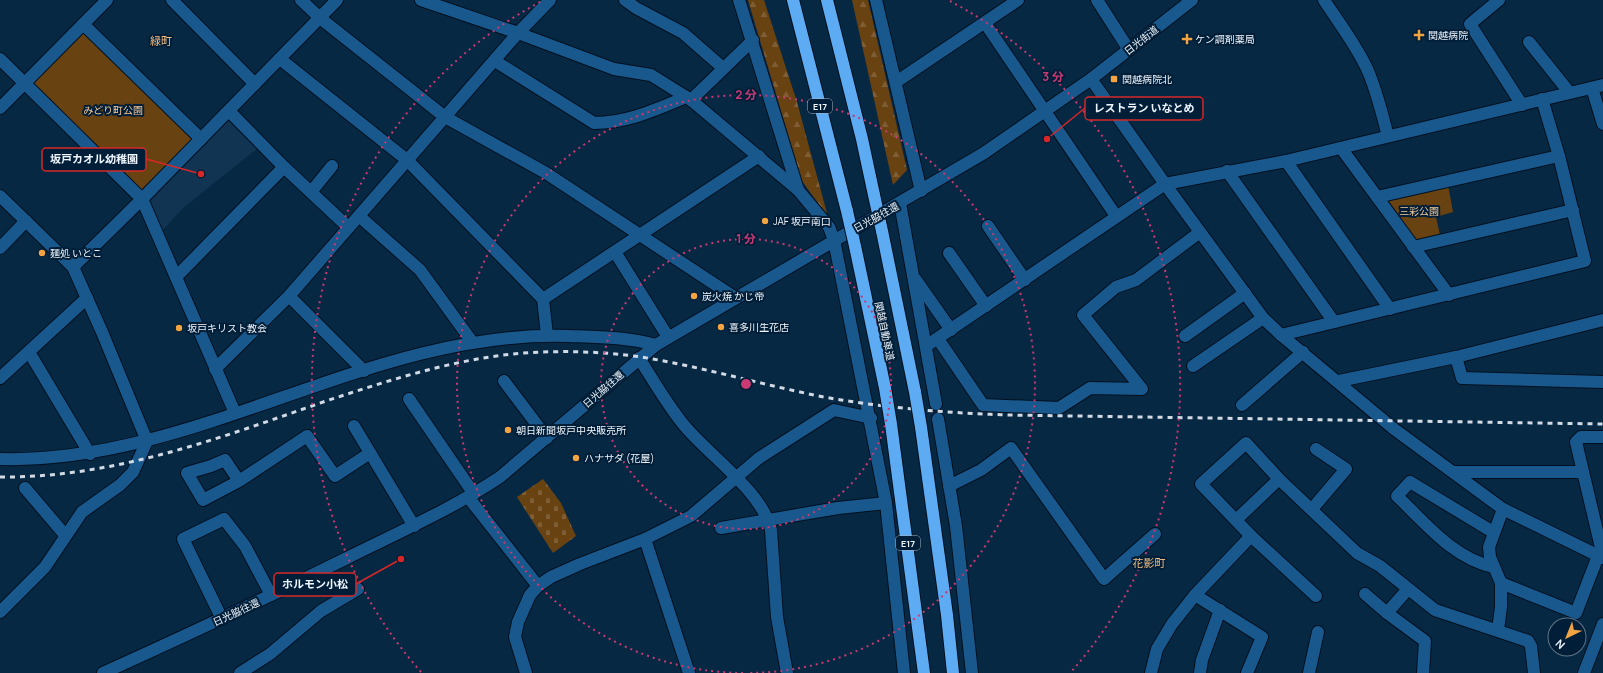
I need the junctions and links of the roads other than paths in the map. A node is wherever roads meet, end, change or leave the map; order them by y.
1 (107, 0) edge
2 (172, 0) edge
3 (301, 0) edge
4 (337, 0) edge
5 (420, 0) edge
6 (550, 0) edge
7 (625, 0) edge
8 (739, 0) edge
9 (794, 0) edge
10 (827, 0) edge
11 (1018, 0) edge
12 (1097, 0) edge
13 (1192, 0) edge
14 (1324, 0) edge
15 (1499, 0) edge
16 (880, 2) edge
17 (320, 18) junction
18 (985, 23) junction
19 (83, 24) junction
20 (518, 33) junction
21 (753, 40) junction
22 (1529, 42) dead end
23 (1129, 50) junction
24 (0, 59) edge
25 (280, 59) junction
26 (495, 61) junction
27 (723, 68) junction
28 (1091, 79) junction
29 (896, 82) junction
30 (24, 83) junction
31 (256, 84) junction
32 (1598, 87) edge
33 (1569, 92) junction
34 (688, 99) junction
35 (1542, 99) junction
36 (1522, 105) junction
37 (0, 108) edge
38 (229, 111) junction
39 (1045, 112) junction
40 (445, 117) junction
41 (1603, 124) edge
42 (1388, 136) junction
43 (200, 139) junction
44 (1341, 148) junction
45 (759, 156) junction
46 (1559, 156) junction
47 (407, 160) junction
48 (1286, 161) junction
49 (332, 166) dead end
50 (284, 167) junction
51 (1227, 171) junction
52 (1165, 184) junction
53 (798, 190) junction
54 (921, 191) junction
55 (311, 192) junction
56 (0, 196) edge
57 (1377, 197) junction
58 (142, 199) junction
59 (900, 203) junction
60 (1573, 210) junction
61 (359, 216) junction
62 (1116, 216) junction
63 (26, 221) junction
64 (988, 226) dead end
65 (348, 227) junction
66 (1200, 232) junction
67 (641, 235) junction
68 (834, 240) junction
69 (1413, 246) junction
70 (0, 248) edge
71 (614, 252) junction
72 (949, 253) dead end
73 (73, 267) junction
74 (913, 276) junction
75 (176, 277) junction
76 (1025, 280) junction
77 (1245, 293) junction
78 (1449, 295) junction
79 (289, 296) junction
80 (734, 297) junction
81 (87, 298) junction
82 (543, 299) junction
83 (986, 306) junction
84 (1390, 309) junction
85 (1263, 318) junction
86 (1603, 320) edge
87 (1334, 322) junction
88 (951, 330) junction
89 (547, 335) junction
90 (1281, 335) junction
91 (1185, 336) dead end
92 (668, 337) junction
93 (938, 339) junction
94 (473, 343) junction
95 (656, 345) junction
96 (926, 346) junction
97 (29, 352) junction
98 (1303, 352) junction
99 (1456, 356) junction
100 (639, 358) junction
101 (1193, 366) dead end
102 (215, 369) junction
103 (364, 371) junction
104 (0, 378) edge
105 (504, 381) dead end
106 (1339, 381) junction
107 (1603, 382) edge
108 (409, 399) dead end
109 (936, 404) dead end
110 (1242, 405) dead end
111 (235, 414) junction
112 (871, 418) junction
113 (938, 419) dead end
114 (354, 426) dead end
115 (1603, 437) edge
116 (547, 438) junction
117 (147, 441) junction
118 (1316, 449) dead end
119 (370, 453) junction
120 (90, 454) junction
121 (0, 459) edge
122 (1453, 472) junction
123 (1582, 472) junction
124 (735, 477) junction
125 (1279, 479) junction
126 (239, 481) dead end
127 (949, 486) junction
128 (25, 488) dead end
129 (471, 495) junction
130 (886, 503) junction
131 (1312, 509) junction
132 (1503, 509) junction
133 (769, 519) junction
134 (1236, 520) junction
135 (1599, 525) edge
136 (414, 526) junction
137 (721, 528) dead end
138 (1493, 532) junction
139 (1155, 534) dead end
140 (65, 536) junction
141 (1251, 536) junction
142 (645, 539) junction
143 (1601, 557) edge
144 (1494, 567) junction
145 (1501, 583) junction
146 (538, 586) junction
147 (1408, 588) junction
148 (358, 589) dead end
149 (1365, 594) dead end
150 (271, 595) junction
151 (1195, 595) junction
152 (1316, 596) dead end
153 (1220, 610) junction
154 (0, 612) edge
155 (1388, 613) junction
156 (222, 619) junction
157 (1603, 624) edge
158 (1498, 630) junction
159 (1318, 632) dead end
160 (103, 673) edge
161 (240, 673) edge
162 (526, 673) edge
163 (689, 673) edge
164 (787, 673) edge
165 (904, 673) edge
166 (924, 673) edge
167 (953, 673) edge
168 (972, 673) edge
169 (1151, 673) edge
170 (1200, 673) edge
171 (1247, 673) edge
172 (1309, 673) edge
173 (1423, 673) edge
174 (1534, 673) edge
175 (1584, 673) edge

1 - 19 street
2 - 31 street
3 - 17 street
4 - 17 street
5 - 20 street
6 - 20 street
7 - 27 street
8 - 21 street
9 - 166 highway, 関越自動車道 / E17, bridge
10 - 167 highway, 関越自動車道, bridge
11 - 18 street
12 - 23 street
13 - 23 street, 日光街道
14 - 42 street
15 - 36 street
16 - 29 street
17 - 25 street
17 - 40 street
18 - 29 street
18 - 39 street
19 - 30 street
19 - 43 street
20 - 26 street
20 - 34 street
21 - 27 street
21 - 53 street
22 - 33 street
23 - 28 street, 日光街道
24 - 30 street
25 - 31 street
25 - 47 street
26 - 34 street
26 - 40 street
27 - 34 street
28 - 39 street, 日光脇往還
28 - 52 street
29 - 54 street
30 - 37 street
30 - 58 street
31 - 38 street
32 - 33 street
32 - 41 street
33 - 35 street
34 - 45 street
35 - 36 street
35 - 46 street
36 - 42 street
38 - 43 street
38 - 50 street
39 - 54 street, 日光脇往還
39 - 62 street
40 - 47 street
40 - 67 street
42 - 44 street
43 - 58 street
44 - 48 street
44 - 57 street
45 - 53 street
45 - 67 street
46 - 57 street
46 - 60 street
47 - 61 street
47 - 82 street
48 - 51 street
48 - 84 street
49 - 55 street
50 - 55 street
50 - 75 street
51 - 52 street
51 - 87 street
52 - 62 street
52 - 66 street
53 - 68 street
54 - 59 street, 日光脇往還
55 - 65 street
56 - 63 street
57 - 69 street
58 - 73 street
58 - 75 street
59 - 68 street, 日光脇往還
59 - 74 street
60 - 69 street
60 - 78 street
61 - 65 street
61 - 94 street
62 - 76 street
63 - 70 street
63 - 73 street
64 - 76 street
65 - 79 street
66 - 77 street
66 - 93 street
67 - 71 street
67 - 80 street
68 - 80 street, 日光脇往還
68 - 112 street
69 - 78 street
71 - 82 street
71 - 92 street
72 - 83 street
73 - 81 street
74 - 88 street
74 - 96 street
75 - 102 street
76 - 83 street
77 - 85 street
77 - 91 street
78 - 84 street
79 - 102 street
79 - 103 street
80 - 92 street, 日光脇往還
81 - 97 street
81 - 117 street
82 - 89 street
83 - 88 street
84 - 87 street
85 - 90 street
85 - 101 street
86 - 99 street
87 - 90 street
88 - 93 street
89 - 94 street
89 - 95 street
90 - 98 street
92 - 95 street, 日光脇往還
93 - 96 street
94 - 103 street
95 - 100 street, 日光脇往還
96 - 109 street
97 - 104 street
97 - 120 street
98 - 106 street
98 - 110 street
99 - 106 street
99 - 107 street
100 - 116 street, 日光脇往還
100 - 124 street
102 - 111 street
103 - 111 street
105 - 116 street
106 - 122 street
108 - 129 street
111 - 117 street
112 - 124 street
112 - 130 street
113 - 127 street
114 - 119 street
115 - 123 street
116 - 129 street, 日光脇往還
117 - 120 street
117 - 140 street
118 - 131 street
119 - 126 street
119 - 136 street
120 - 121 street
122 - 123 street
122 - 132 street
123 - 135 street
124 - 133 street
124 - 142 street
125 - 131 street
125 - 134 street
125 - 134 street
127 - 139 street
127 - 168 street
128 - 140 street
129 - 136 street, 日光脇往還
129 - 146 street
130 - 133 street
130 - 165 street
131 - 147 street
132 - 138 street
132 - 143 street
133 - 137 street
133 - 164 street
134 - 141 street
135 - 143 street
136 - 150 street, 日光脇往還
138 - 144 street
138 - 144 street
140 - 154 street
141 - 151 street
141 - 152 street
142 - 146 street
142 - 163 street
143 - 145 street
144 - 145 street
145 - 158 street
146 - 162 street
147 - 155 street
147 - 158 street
148 - 161 street
149 - 155 street
150 - 156 street, 日光脇往還
150 - 156 street
151 - 153 street
151 - 169 street
153 - 170 street
153 - 171 street
155 - 173 street
156 - 160 street, 日光脇往還
157 - 175 street
158 - 174 street
159 - 172 street

